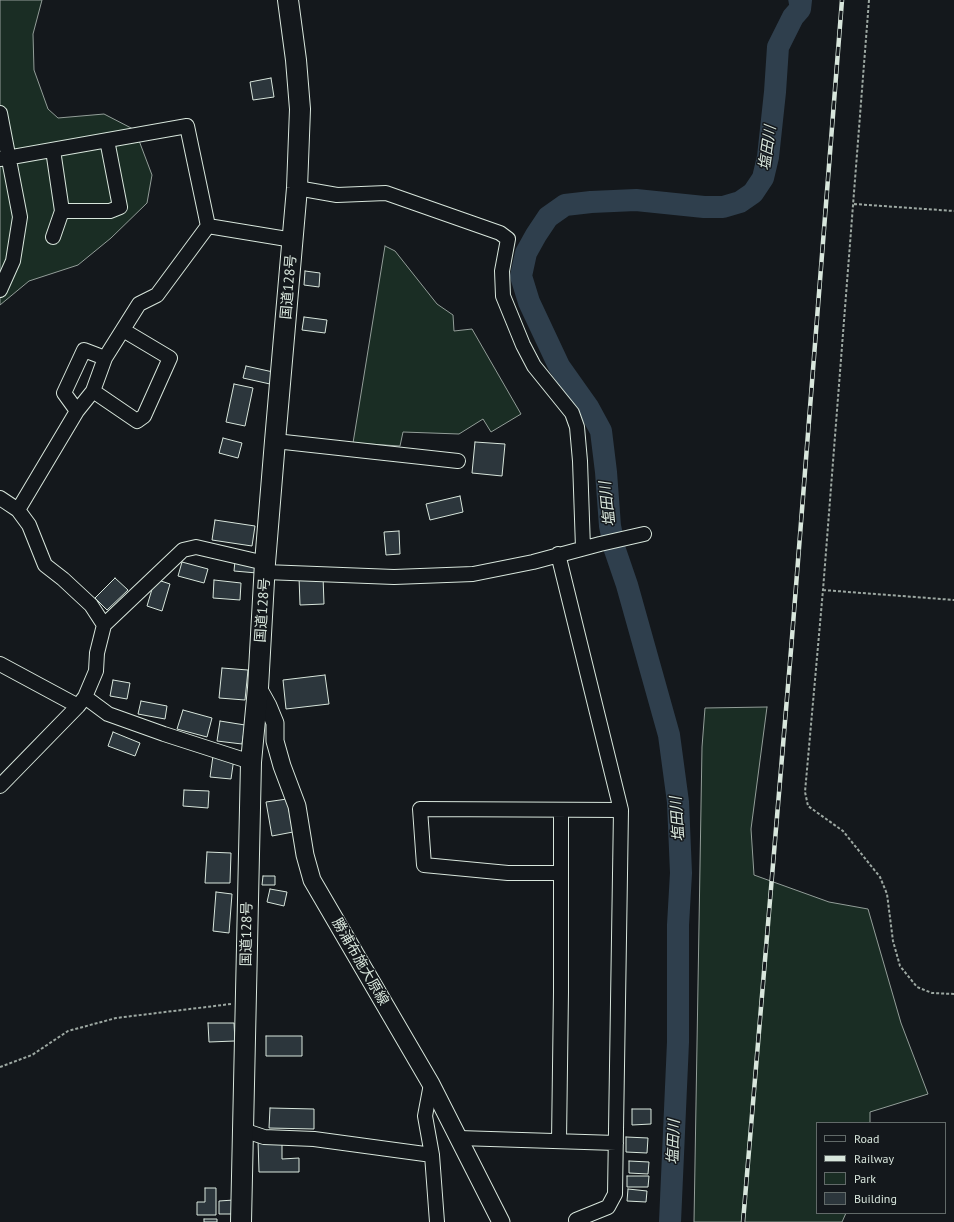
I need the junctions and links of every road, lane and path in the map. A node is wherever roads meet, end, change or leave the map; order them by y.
1 (288, 0) edge
2 (869, 0) edge
3 (0, 113) edge
4 (107, 140) junction
5 (53, 150) junction
6 (4, 158) edge
7 (297, 188) junction
8 (854, 204) junction
9 (62, 211) junction
10 (954, 211) edge
11 (208, 226) junction
12 (53, 237) dead end
13 (293, 240) junction
14 (0, 290) edge
15 (122, 330) junction
16 (105, 358) junction
17 (93, 391) junction
18 (77, 411) junction
19 (275, 441) junction
20 (458, 461) dead end
21 (0, 498) edge
22 (18, 510) junction
23 (644, 534) dead end
24 (582, 548) junction
25 (558, 554) junction
26 (265, 567) junction
27 (823, 590) junction
28 (954, 600) edge
29 (104, 625) junction
30 (0, 664) edge
31 (258, 688) junction
32 (82, 702) junction
33 (251, 762) junction
34 (0, 786) edge
35 (561, 810) junction
36 (621, 810) junction
37 (561, 872) junction
38 (954, 994) edge
39 (246, 1002) junction
40 (0, 1067) edge
41 (431, 1084) junction
42 (243, 1130) junction
43 (459, 1138) junction
44 (559, 1141) junction
45 (616, 1143) junction
46 (432, 1155) junction
47 (576, 1220) dead end
48 (241, 1222) edge
49 (437, 1222) edge
50 (502, 1222) edge

1 - 7 highway, 国道128号
2 - 8 path
3 - 6 street
4 - 5 street
4 - 9 street
4 - 11 street
5 - 6 street
5 - 9 street
6 - 14 street
7 - 13 highway, 国道128号
7 - 24 street
8 - 10 path
8 - 27 path
9 - 12 street
11 - 13 street
11 - 15 street
13 - 19 highway, 国道128号
15 - 16 street
15 - 17 street
16 - 17 street
16 - 18 street
17 - 18 street
18 - 22 street
19 - 20 street
19 - 26 highway, 国道128号
21 - 22 street
22 - 29 street
23 - 24 street
24 - 25 street
25 - 26 street
25 - 36 street
26 - 29 street
26 - 31 highway, 国道128号
27 - 28 path
27 - 38 path
29 - 32 street
30 - 32 street
31 - 33 highway, 国道128号
31 - 41 main road, 勝浦布施大原線
32 - 33 street
32 - 34 street
33 - 39 highway, 国道128号
35 - 36 street
35 - 37 street
35 - 37 street
36 - 45 street
37 - 44 street
39 - 40 path
39 - 42 highway, 国道128号
41 - 43 main road, 勝浦布施大原線
41 - 46 street
42 - 46 street
42 - 48 highway, 国道128号
43 - 44 street
43 - 50 main road, 勝浦布施大原線
44 - 45 street
45 - 47 street
46 - 49 street

